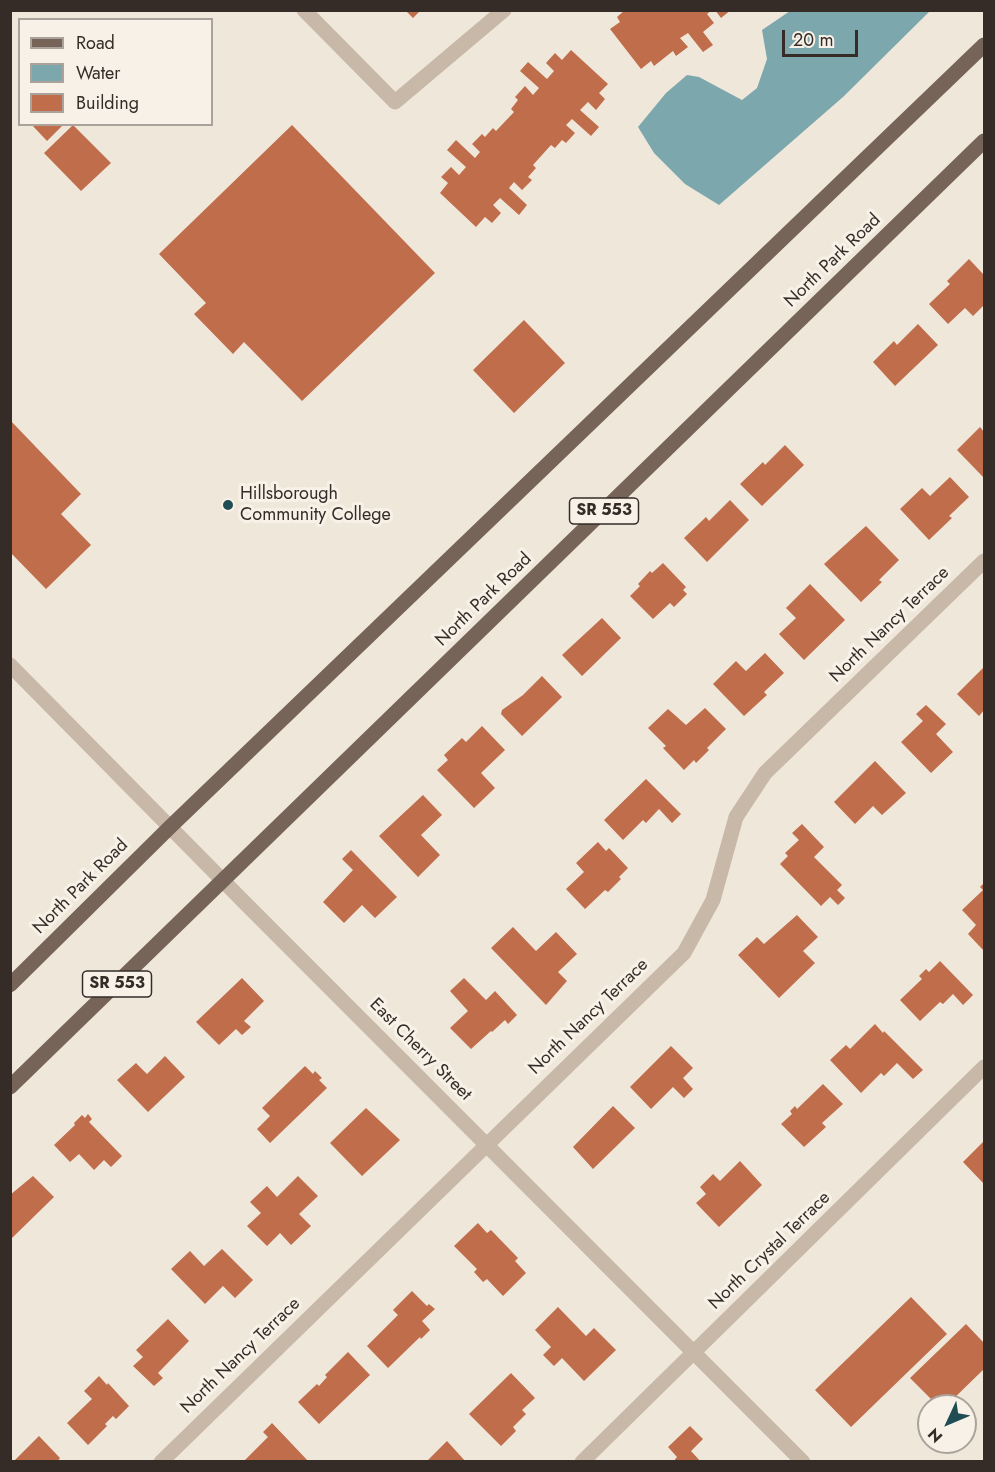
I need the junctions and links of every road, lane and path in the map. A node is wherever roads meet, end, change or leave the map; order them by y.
1 (304, 10) edge
2 (504, 10) edge
3 (984, 45) edge
4 (984, 141) edge
5 (984, 561) edge
6 (10, 665) edge
7 (170, 827) junction
8 (224, 881) junction
9 (10, 985) edge
10 (984, 1067) edge
11 (10, 1087) edge
12 (486, 1144) junction
13 (694, 1352) junction
14 (161, 1461) edge
15 (582, 1461) edge
16 (803, 1461) edge

1 - 2 street
3 - 7 main road, North Park Road
4 - 8 main road, North Park Road / SR 553
5 - 12 street, North Nancy Terrace
6 - 7 street, East Cherry Street
7 - 8 street, East Cherry Street
7 - 9 main road, North Park Road
8 - 11 main road, North Park Road / SR 553
8 - 12 street, East Cherry Street
10 - 13 street, North Crystal Terrace
12 - 13 street, East Cherry Street
12 - 14 street, North Nancy Terrace
13 - 15 street, North Crystal Terrace
13 - 16 street, East Cherry Street

